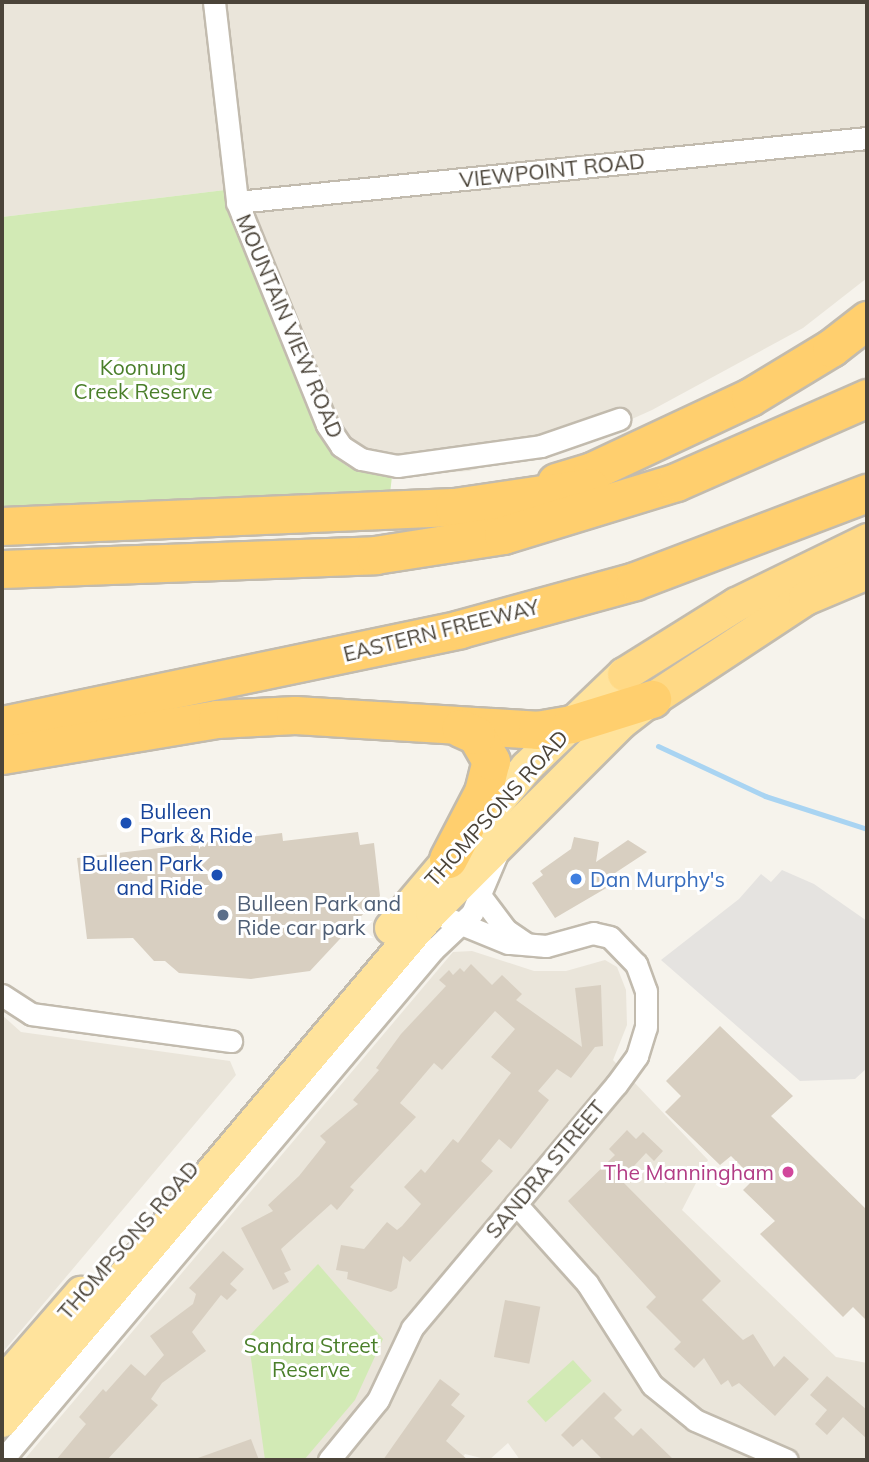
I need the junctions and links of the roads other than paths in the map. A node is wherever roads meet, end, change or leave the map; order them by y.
1 (214, 2) edge
2 (867, 138) edge
3 (237, 202) junction
4 (867, 320) edge
5 (867, 398) edge
6 (620, 419) dead end
7 (867, 493) edge
8 (454, 508) junction
9 (2, 526) edge
10 (867, 540) edge
11 (2, 569) edge
12 (867, 572) edge
13 (624, 674) joint
14 (652, 699) junction
15 (571, 724) junction
16 (2, 725) edge
17 (460, 728) junction
18 (2, 755) edge
19 (561, 784) junction
20 (501, 844) junction
21 (448, 859) junction
22 (482, 898) junction
23 (432, 912) junction
24 (461, 925) junction
25 (527, 944) junction
26 (2, 995) edge
27 (231, 1041) dead end
28 (516, 1204) junction
29 (2, 1384) edge
30 (2, 1421) edge
31 (2, 1460) edge
32 (330, 1460) edge
33 (787, 1460) edge

1 - 3 street, MOUNTAIN VIEW ROAD
2 - 3 street, VIEWPOINT ROAD
3 - 6 street, MOUNTAIN VIEW ROAD
4 - 8 highway
5 - 8 highway
5 - 11 highway
7 - 16 highway, EASTERN FREEWAY
8 - 9 highway
10 - 13 highway, THOMPSONS ROAD
12 - 14 highway, THOMPSONS ROAD
13 - 15 main road, THOMPSONS ROAD
14 - 15 highway
14 - 19 main road, THOMPSONS ROAD
15 - 17 highway
15 - 21 main road, THOMPSONS ROAD
17 - 18 highway
17 - 21 highway
19 - 20 main road, THOMPSONS ROAD
19 - 21 main road
20 - 22 street, THOMPSONS ROAD
20 - 23 main road, THOMPSONS ROAD
21 - 29 main road, THOMPSONS ROAD
22 - 24 street, THOMPSONS ROAD
22 - 25 street
23 - 24 street, SANDRA STREET
23 - 30 main road, THOMPSONS ROAD
24 - 25 street, SANDRA STREET
24 - 31 street, THOMPSONS ROAD
25 - 28 street, SANDRA STREET
26 - 27 street
28 - 32 street, SANDRA STREET
28 - 33 street

